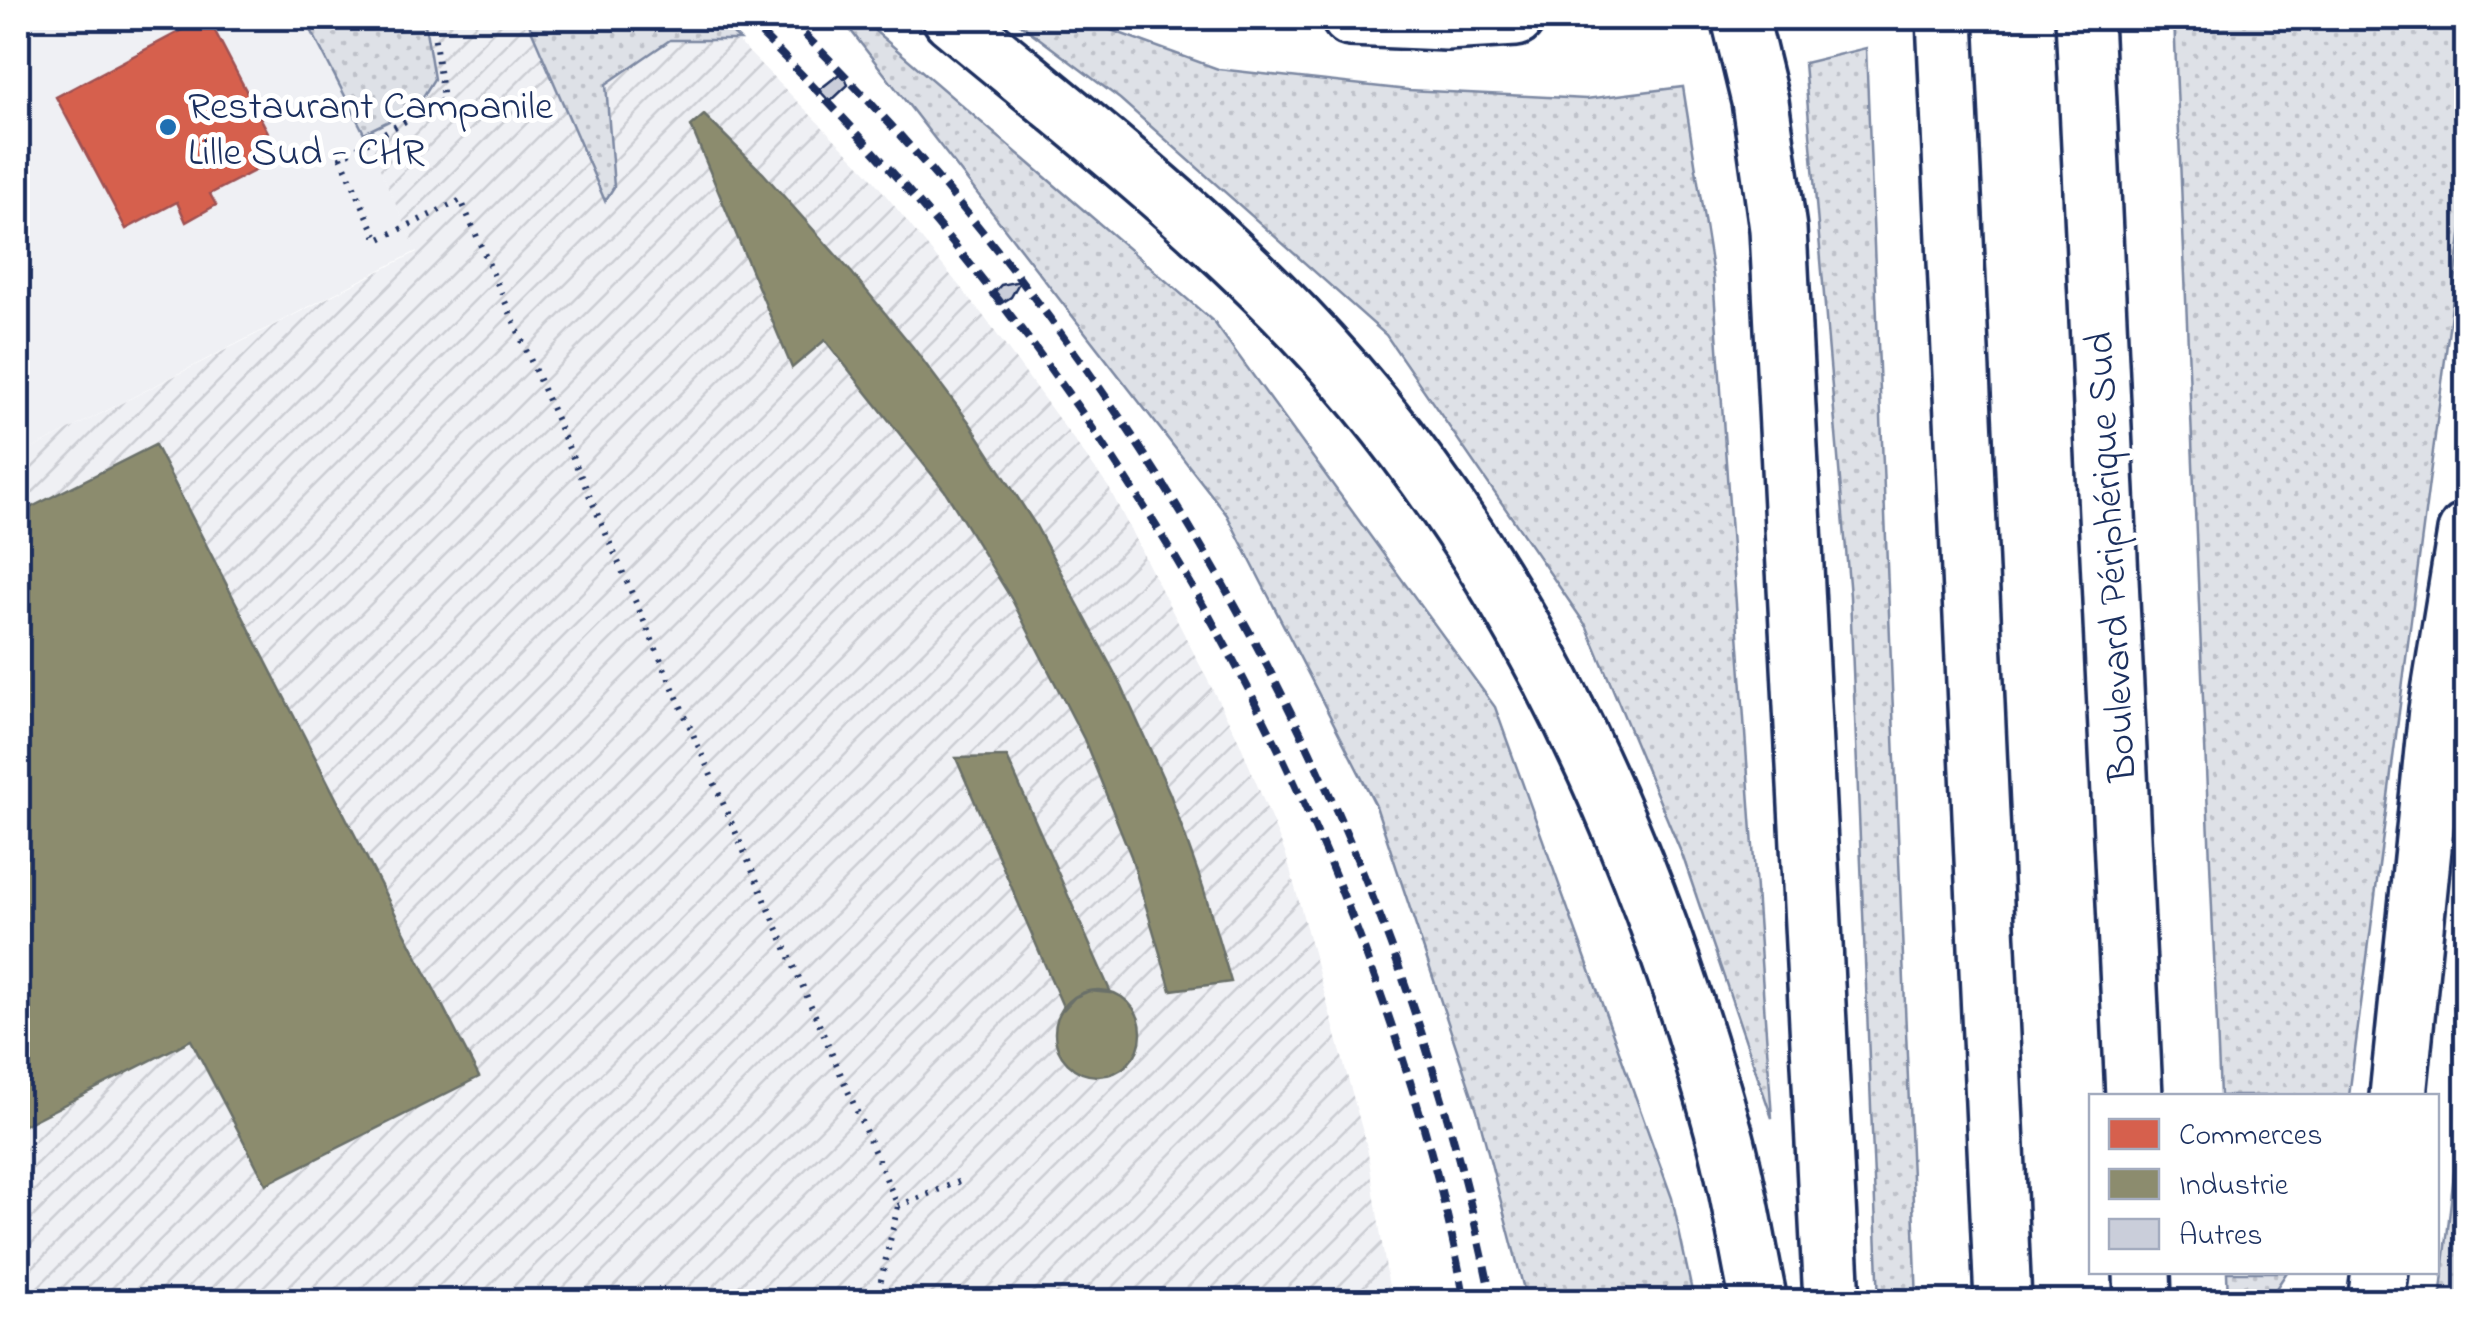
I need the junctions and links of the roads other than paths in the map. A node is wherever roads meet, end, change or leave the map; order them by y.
1 (950, 18) edge
2 (1350, 18) edge
3 (1516, 18) edge
4 (1740, 18) edge
5 (1944, 18) edge
6 (2084, 18) edge
7 (2466, 532) edge
8 (2134, 1094) edge
9 (2398, 1094) edge
10 (2142, 1274) edge
11 (2380, 1274) edge
12 (1759, 1302) edge
13 (1832, 1302) edge
14 (2004, 1302) edge
15 (2143, 1302) edge
16 (2376, 1302) edge

1 - 12 main road
2 - 3 main road
4 - 13 main road
5 - 14 main road
6 - 8 main road, Boulevard Périphérique Sud
7 - 9 main road
10 - 15 main road
11 - 16 main road

